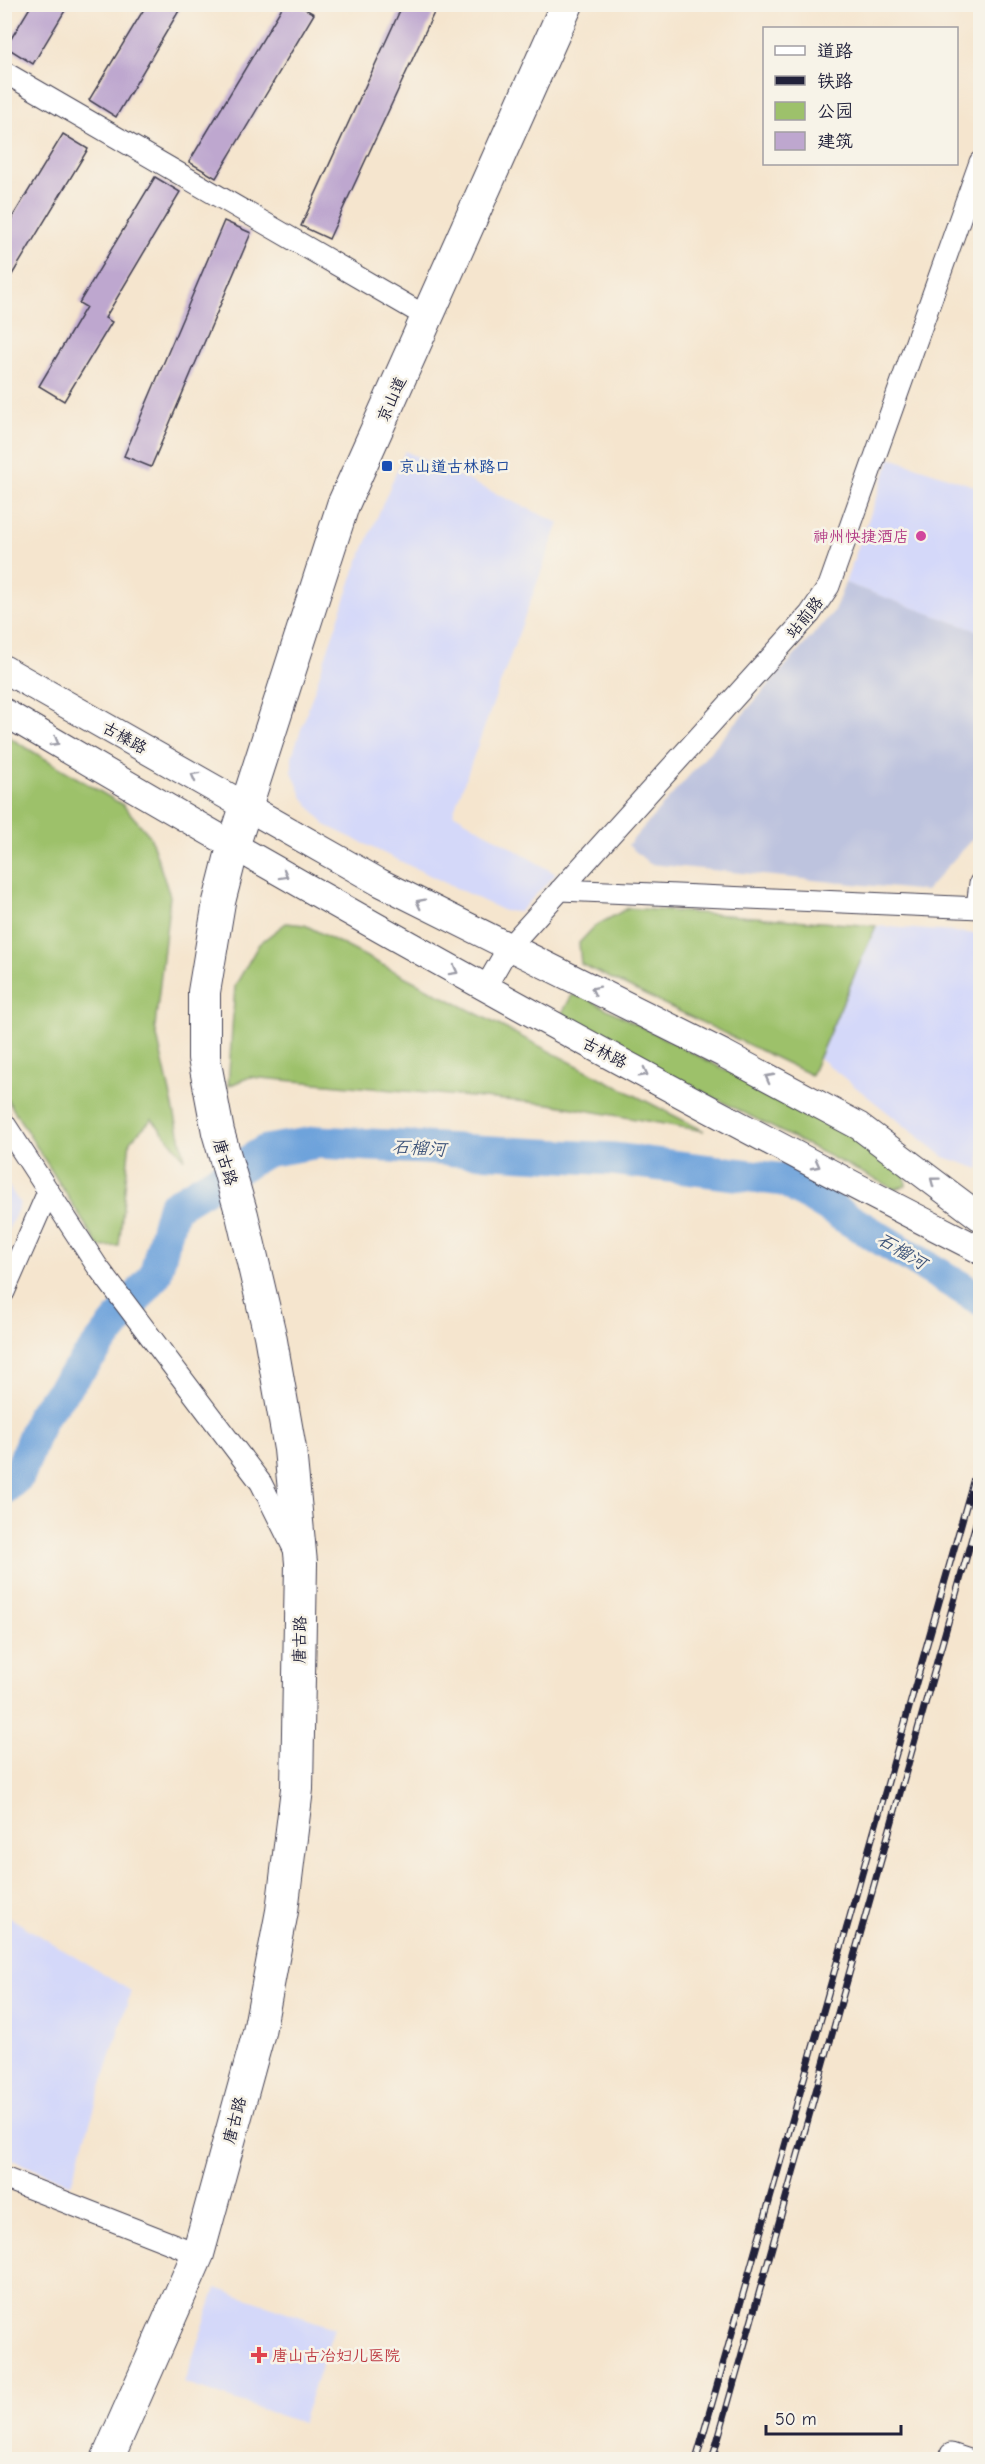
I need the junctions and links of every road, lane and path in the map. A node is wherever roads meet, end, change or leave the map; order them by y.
1 (567, 4) edge
2 (4, 72) edge
3 (981, 162) edge
4 (427, 317) junction
5 (4, 669) edge
6 (4, 712) edge
7 (246, 805) junction
8 (233, 847) junction
9 (981, 883) edge
10 (560, 890) junction
11 (979, 907) edge
12 (508, 948) junction
13 (485, 988) junction
14 (4, 1123) edge
15 (48, 1192) junction
16 (981, 1216) edge
17 (981, 1250) edge
18 (4, 1292) edge
19 (301, 1563) junction
20 (4, 2178) edge
21 (198, 2254) junction
22 (107, 2460) edge

1 - 4 highway, 京山道
2 - 4 street
3 - 10 street, 站前路
4 - 7 highway, 京山道
7 -> 5 main road, 古榛路
6 -> 8 main road
7 - 8 highway, 唐古路
12 -> 7 main road
8 -> 13 main road, 古林路
8 - 19 highway, 唐古路
9 - 11 street
10 - 11 street
10 - 12 street, 站前路
12 - 13 street, 站前路
16 -> 12 main road
13 -> 17 main road, 古林路
14 - 15 street
15 - 18 street
15 - 19 street
19 - 21 highway, 唐古路
20 - 21 street
21 - 22 highway, 唐古路

